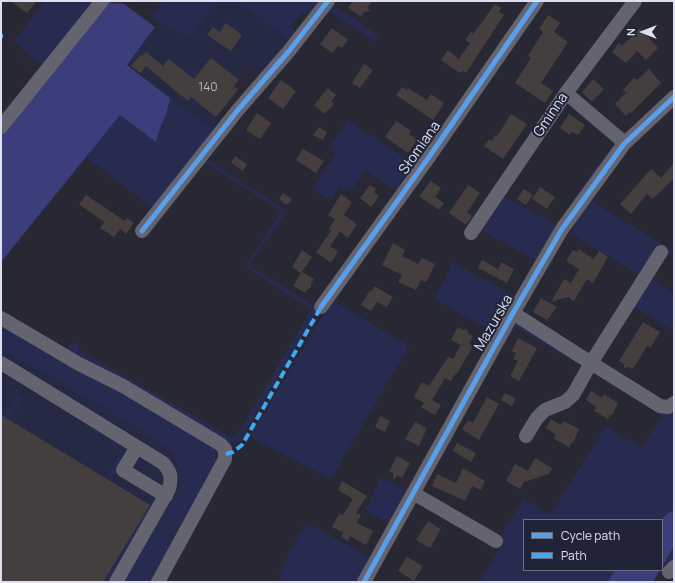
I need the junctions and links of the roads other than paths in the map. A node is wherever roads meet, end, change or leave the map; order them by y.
1 (102, 1) edge
2 (328, 1) edge
3 (537, 1) edge
4 (635, 1) edge
5 (566, 92) junction
6 (674, 97) edge
7 (1, 127) edge
8 (624, 144) junction
9 (142, 231) dead end
10 (471, 233) dead end
11 (661, 252) dead end
12 (321, 307) dead end
13 (513, 313) junction
14 (1, 318) edge
15 (1, 363) edge
16 (591, 363) junction
17 (674, 403) edge
18 (526, 436) dead end
19 (136, 447) junction
20 (413, 493) junction
21 (166, 496) junction
22 (496, 541) dead end
23 (116, 582) edge
24 (158, 582) edge
25 (364, 582) edge

1 - 7 street
2 - 9 street
3 - 12 street, Słomiana
4 - 5 street, Gminna
5 - 8 street
5 - 10 street, Gminna
6 - 8 street, Mazurska
8 - 13 street, Mazurska
11 - 16 street
13 - 16 street
13 - 20 street, Mazurska
14 - 24 street
15 - 19 street
16 - 17 street
16 - 18 street
19 - 21 street
19 - 21 street
20 - 22 street
20 - 25 street, Mazurska
21 - 23 street

